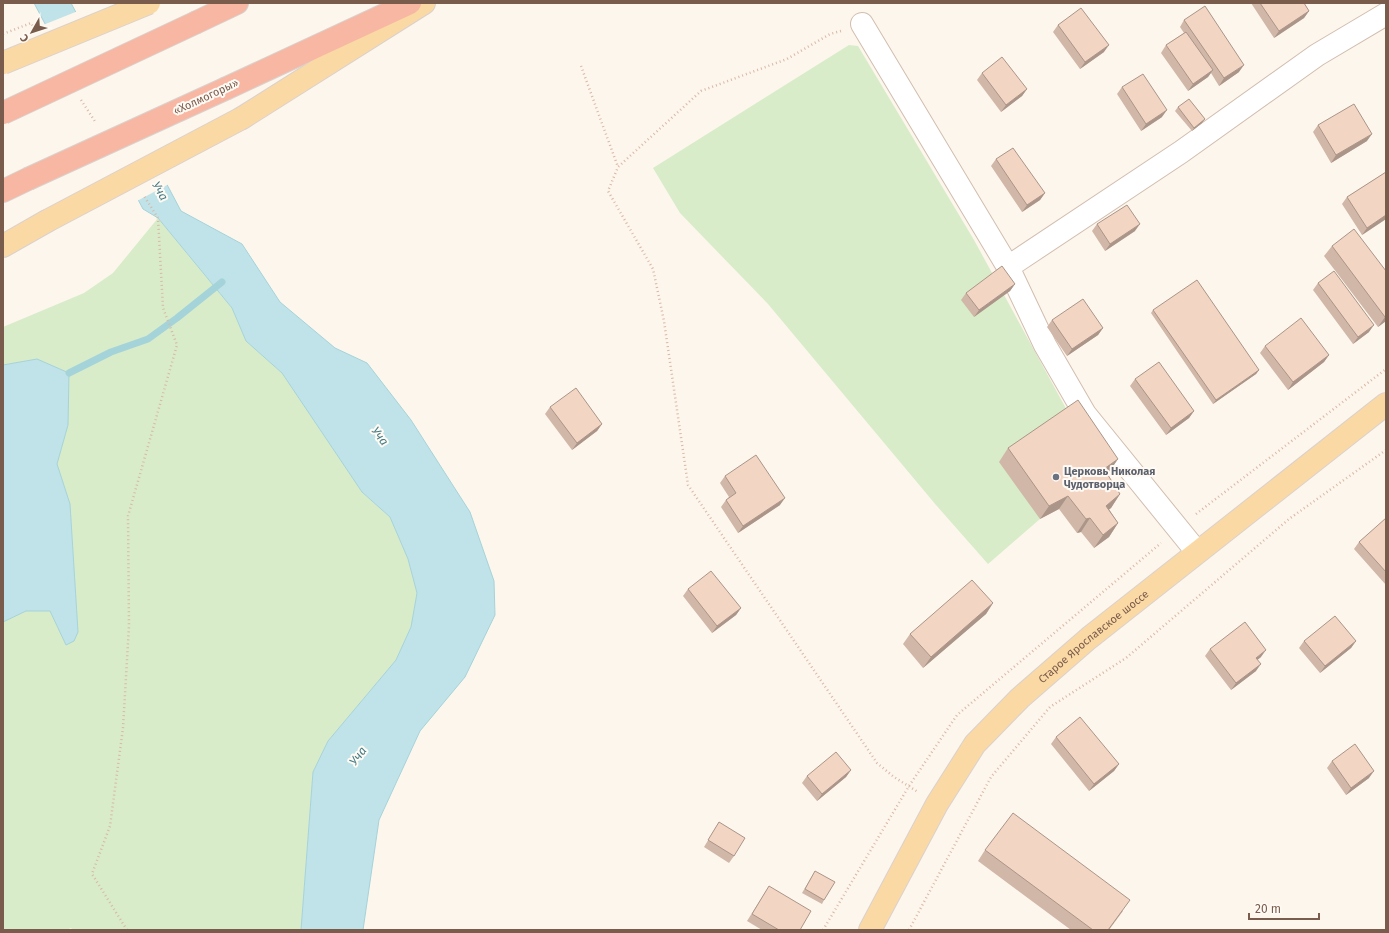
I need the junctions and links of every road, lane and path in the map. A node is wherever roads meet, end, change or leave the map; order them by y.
1 (149, 3) edge
2 (237, 3) edge
3 (410, 3) edge
4 (424, 3) edge
5 (1386, 14) edge
6 (862, 24) joint
7 (35, 30) dead end
8 (3, 34) edge
9 (3, 63) edge
10 (580, 66) dead end
11 (78, 94) dead end
12 (3, 113) edge
13 (99, 127) dead end
14 (618, 167) junction
15 (3, 191) edge
16 (141, 192) dead end
17 (3, 246) edge
18 (1008, 267) junction
19 (1386, 404) edge
20 (1386, 450) edge
21 (1197, 552) junction
22 (938, 804) junction
23 (126, 930) edge
24 (870, 930) edge
25 (909, 930) edge

1 - 9 main road, bridge
2 - 12 highway, bridge
3 - 15 highway, «Холмогоры», bridge
4 - 17 main road, bridge
5 - 18 lane
6 - 14 path
6 - 18 lane
7 - 8 path
10 - 14 path
11 - 13 path
14 - 22 path
16 - 23 path
18 - 21 lane
19 - 21 main road, Старое Ярославское шоссе
20 - 25 path
21 - 22 main road, Старое Ярославское шоссе
22 - 24 main road, Старое Ярославское шоссе

